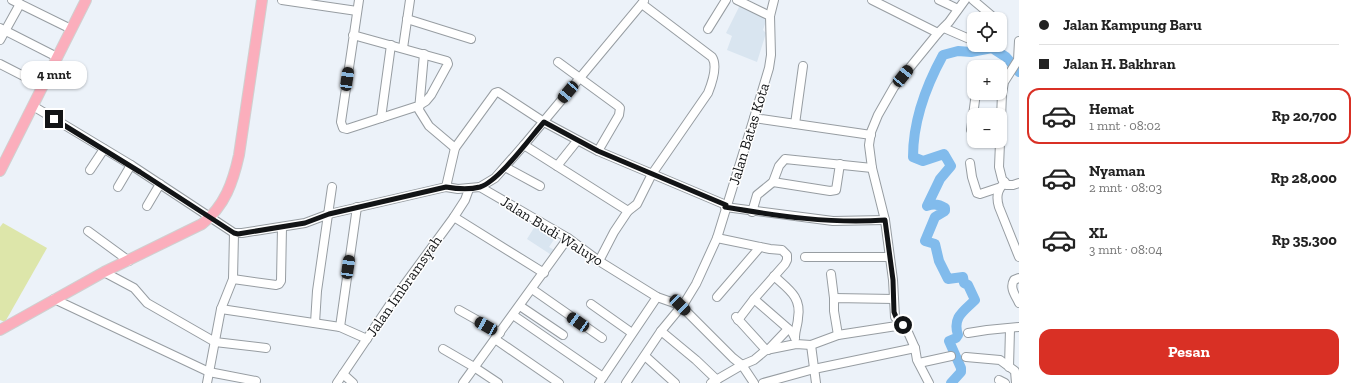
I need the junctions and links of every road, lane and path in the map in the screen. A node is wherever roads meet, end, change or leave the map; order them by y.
1 (12, 0) edge
2 (86, 0) edge
3 (262, 0) edge
4 (282, 0) edge
5 (359, 0) edge
6 (410, 0) edge
7 (726, 0) edge
8 (737, 0) edge
9 (774, 0) edge
10 (872, 0) edge
11 (939, 0) edge
12 (965, 0) edge
13 (973, 0) edge
14 (643, 2) edge
15 (318, 3) edge
16 (20, 4) junction
17 (958, 9) junction
18 (357, 11) junction
19 (987, 12) edge
20 (770, 16) junction
21 (407, 19) junction
22 (71, 29) junction
23 (708, 29) dead end
24 (3, 30) edge
25 (941, 30) junction
26 (353, 36) junction
27 (471, 38) dead end
28 (967, 39) edge
29 (0, 40) edge
30 (1019, 41) edge
31 (391, 45) junction
32 (403, 48) junction
33 (424, 54) junction
34 (57, 57) junction
35 (558, 62) dead end
36 (0, 64) edge
37 (804, 66) dead end
38 (1007, 77) edge
39 (580, 78) junction
40 (43, 86) junction
41 (1000, 100) edge
42 (33, 106) junction
43 (418, 106) junction
44 (381, 118) junction
45 (754, 118) junction
46 (544, 122) junction
47 (795, 124) junction
48 (871, 135) junction
49 (577, 141) junction
50 (524, 145) junction
51 (455, 148) junction
52 (104, 149) junction
53 (598, 151) junction
54 (970, 163) dead end
55 (840, 164) junction
56 (131, 166) junction
57 (558, 166) junction
58 (505, 167) junction
59 (872, 168) junction
60 (90, 170) dead end
61 (0, 171) edge
62 (652, 174) junction
63 (773, 182) junction
64 (1019, 183) edge
65 (160, 184) junction
66 (1002, 185) junction
67 (332, 186) dead end
68 (540, 186) dead end
69 (118, 187) dead end
70 (446, 187) junction
71 (480, 187) junction
72 (469, 189) junction
73 (147, 206) dead end
74 (726, 206) junction
75 (356, 207) junction
76 (628, 212) junction
77 (752, 212) junction
78 (329, 214) junction
79 (210, 217) junction
80 (454, 217) junction
81 (885, 220) junction
82 (282, 227) junction
83 (88, 231) dead end
84 (234, 233) junction
85 (568, 238) junction
86 (716, 238) junction
87 (760, 247) junction
88 (805, 257) dead end
89 (889, 257) junction
90 (1019, 257) edge
91 (129, 261) junction
92 (599, 261) junction
93 (104, 272) junction
94 (544, 273) junction
95 (831, 274) dead end
96 (774, 276) junction
97 (1019, 278) edge
98 (233, 279) junction
99 (532, 289) junction
100 (657, 297) junction
101 (717, 297) dead end
102 (834, 298) junction
103 (54, 299) junction
104 (754, 299) junction
105 (894, 299) junction
106 (1019, 303) edge
107 (591, 304) dead end
108 (680, 305) junction
109 (520, 306) junction
110 (221, 309) junction
111 (460, 310) dead end
112 (513, 315) junction
113 (314, 323) junction
114 (903, 325) junction
115 (340, 327) junction
116 (1019, 327) edge
117 (788, 329) junction
118 (1010, 329) junction
119 (0, 330) edge
120 (661, 331) junction
121 (632, 333) junction
122 (968, 333) dead end
123 (563, 335) dead end
124 (838, 335) junction
125 (498, 336) junction
126 (602, 338) dead end
127 (367, 339) junction
128 (795, 341) junction
129 (215, 342) junction
130 (811, 345) junction
131 (266, 348) dead end
132 (915, 348) junction
133 (442, 349) dead end
134 (767, 350) junction
135 (645, 356) junction
136 (951, 356) dead end
137 (966, 357) dead end
138 (919, 364) junction
139 (742, 365) junction
140 (474, 367) junction
141 (1009, 367) junction
142 (814, 369) junction
143 (209, 372) junction
144 (343, 374) junction
145 (601, 380) edge
146 (256, 381) dead end
147 (628, 382) edge
148 (714, 382) edge
149 (207, 383) edge
150 (337, 383) edge
151 (353, 383) edge
152 (463, 383) edge
153 (498, 383) edge
154 (559, 383) edge
155 (675, 383) edge
156 (754, 383) edge
157 (763, 383) edge
158 (816, 383) edge
159 (929, 383) edge
160 (1016, 383) edge

1 - 16 street
2 - 22 main road
3 - 79 main road
4 - 15 street
5 - 18 street
6 - 21 street
7 - 23 street
8 - 20 street
9 - 20 street, Jalan Batas Kota
10 - 25 street
11 - 17 street
12 - 17 street
13 - 19 street
14 - 39 street
14 - 62 street
15 - 18 street
16 - 22 street
16 - 24 street
17 - 25 street
18 - 26 street
20 - 45 street, Jalan Batas Kota
21 - 27 street
21 - 32 street
22 - 34 main road
24 - 29 street
24 - 34 street
25 - 28 street
25 - 48 street
26 - 31 street
26 - 44 street
30 - 38 street
31 - 32 street
31 - 44 street
32 - 33 street
33 - 43 street
33 - 43 street
34 - 40 main road
35 - 39 street
36 - 40 street
37 - 47 street
39 - 46 street
39 - 53 street
40 - 42 main road
41 - 66 street
42 - 52 street
42 - 61 main road
43 - 44 street
43 - 51 street
45 - 47 street
45 - 74 street, Jalan Batas Kota
46 - 49 street
46 - 50 street
46 - 51 street
47 - 48 street
48 - 59 street
49 - 53 street
49 - 57 street
50 - 57 street
50 - 58 street
51 - 70 street
52 - 56 street
52 - 60 street
53 - 62 street
54 - 66 street
55 - 59 street
55 - 63 street
55 - 63 street
56 - 65 street
56 - 69 street
57 - 76 street
58 - 68 street
58 - 71 street
59 - 81 street
62 - 74 street
62 - 76 street
63 - 77 street
64 - 66 street
65 - 73 street
65 - 79 street
66 - 90 street
67 - 78 street
70 - 72 street
70 - 75 street
71 - 72 street
71 - 85 street, Jalan Budi Waluyo
72 - 80 street, Jalan Imbramsyah
74 - 77 street
74 - 86 street, Jalan Batas Kota
75 - 78 street
75 - 115 street
76 - 92 street
77 - 81 street
78 - 82 street
78 - 113 street
79 - 84 street
79 - 91 main road
80 - 94 street
80 - 127 street, Jalan Imbramsyah
81 - 89 street
82 - 84 street
82 - 98 street
83 - 91 street
84 - 98 street
85 - 92 street, Jalan Budi Waluyo
85 - 94 street
86 - 87 street
86 - 108 street, Jalan Batas Kota
87 - 96 street
87 - 101 street
88 - 89 street
89 - 105 street
91 - 93 main road
92 - 100 street, Jalan Budi Waluyo
93 - 103 main road
93 - 129 street
94 - 99 street
95 - 102 street
96 - 104 street
96 - 128 street
97 - 106 street
98 - 110 street
99 - 109 street
99 - 126 street
100 - 108 street, Jalan Budi Waluyo
100 - 121 street
102 - 105 street
102 - 124 street
103 - 119 main road
103 - 143 street
104 - 117 street
104 - 134 street
105 - 114 street
107 - 121 street
108 - 120 street, Jalan Batas Kota
108 - 139 street
109 - 112 street
109 - 123 street
110 - 113 street
110 - 129 street
111 - 125 street
112 - 125 street
112 - 145 street
113 - 115 street
114 - 124 street
114 - 132 street
115 - 127 street
116 - 118 street
117 - 128 street
117 - 134 street
118 - 122 street
118 - 141 street
120 - 135 street, Jalan Batas Kota
120 - 148 street
121 - 145 street
124 - 130 street
125 - 140 street
125 - 154 street
127 - 144 street, Jalan Imbramsyah
128 - 130 street
128 - 134 street
129 - 131 street
129 - 143 street
130 - 142 street
132 - 138 street
132 - 142 street
133 - 140 street
134 - 139 street
135 - 147 street, Jalan Batas Kota
135 - 155 street
136 - 138 street
137 - 141 street
138 - 159 street
139 - 148 street
139 - 156 street
140 - 152 street
140 - 153 street
141 - 160 street
142 - 157 street
142 - 158 street
143 - 146 street
143 - 149 street
144 - 150 street, Jalan Imbramsyah
144 - 151 street

